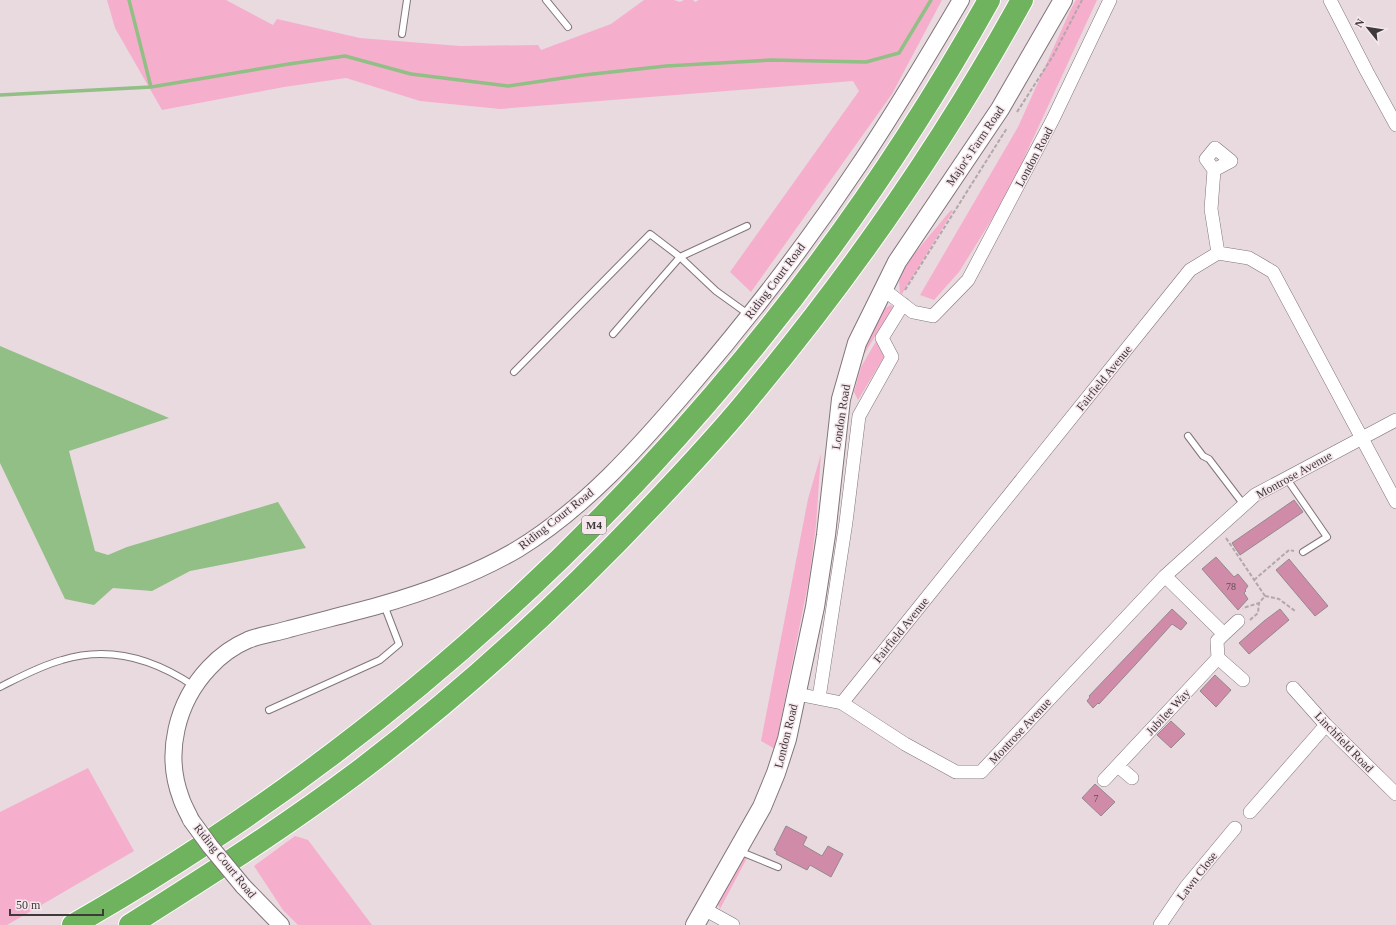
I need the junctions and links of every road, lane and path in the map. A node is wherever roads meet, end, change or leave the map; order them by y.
1 (407, 0) edge
2 (546, 0) edge
3 (961, 0) edge
4 (989, 0) edge
5 (1022, 0) edge
6 (1063, 0) edge
7 (1082, 0) edge
8 (1110, 0) edge
9 (1330, 0) edge
10 (568, 26) dead end
11 (402, 34) dead end
12 (1014, 116) dead end
13 (1010, 123) dead end
14 (1396, 125) edge
15 (1214, 170) dead end
16 (747, 226) dead end
17 (1218, 253) junction
18 (680, 257) junction
19 (883, 289) junction
20 (900, 302) junction
21 (750, 316) junction
22 (613, 334) dead end
23 (514, 372) dead end
24 (1396, 420) edge
25 (1188, 436) dead end
26 (1361, 438) junction
27 (1287, 479) junction
28 (1396, 502) edge
29 (1244, 505) junction
30 (1219, 528) junction
31 (1303, 552) joint
32 (1165, 576) junction
33 (1254, 580) junction
34 (1265, 596) junction
35 (1259, 603) junction
36 (384, 604) junction
37 (1295, 611) dead end
38 (1238, 621) junction
39 (1220, 637) junction
40 (1218, 658) junction
41 (1243, 680) dead end
42 (194, 686) junction
43 (0, 687) edge
44 (1294, 688) dead end
45 (796, 694) junction
46 (819, 698) junction
47 (842, 703) junction
48 (269, 710) dead end
49 (1326, 725) junction
50 (1118, 766) junction
51 (1132, 778) dead end
52 (1104, 780) dead end
53 (1396, 794) edge
54 (1250, 812) dead end
55 (1235, 828) dead end
56 (738, 850) junction
57 (778, 867) dead end
58 (704, 909) junction
59 (73, 925) edge
60 (130, 925) edge
61 (281, 925) edge
62 (695, 925) edge
63 (734, 925) edge
64 (1160, 925) edge

1 - 11 lane
2 - 10 lane
3 - 21 street, Riding Court Road
4 - 59 highway, M4
5 - 60 highway, M4
6 - 19 main road, Major's Farm Road
7 - 12 path
8 - 20 street, London Road
9 - 14 street
13 - 20 path
15 - 17 street
16 - 18 lane
17 - 26 street
17 - 47 street, Fairfield Avenue
18 - 21 lane
18 - 22 lane
18 - 23 lane
19 - 20 street, London Road
19 - 45 main road, London Road
20 - 46 street
21 - 36 street, Riding Court Road
24 - 26 street, Montrose Avenue
25 - 29 lane
26 - 27 street, Montrose Avenue
26 - 28 street
27 - 29 street, Montrose Avenue
27 - 31 lane
29 - 30 street, Montrose Avenue
30 - 32 street, Montrose Avenue
30 - 33 path
31 - 33 path
32 - 39 street
32 - 47 street, Montrose Avenue
33 - 34 path
34 - 35 path
34 - 37 path
35 - 38 path
35 - 38 path
36 - 42 street, Riding Court Road
36 - 48 lane
38 - 39 street
39 - 40 street
40 - 41 street
40 - 50 street, Jubilee Way
42 - 43 lane
42 - 61 street, Riding Court Road, bridge
44 - 49 street, Linchfield Road
45 - 46 street, Montrose Avenue
45 - 56 main road, London Road
46 - 47 street, Montrose Avenue
49 - 53 street, Linchfield Road
49 - 54 street
50 - 51 street
50 - 52 street, Jubilee Way
55 - 64 street, Lawn Close
56 - 57 lane
56 - 58 main road, London Road
58 - 62 main road, London Road
58 - 63 street

